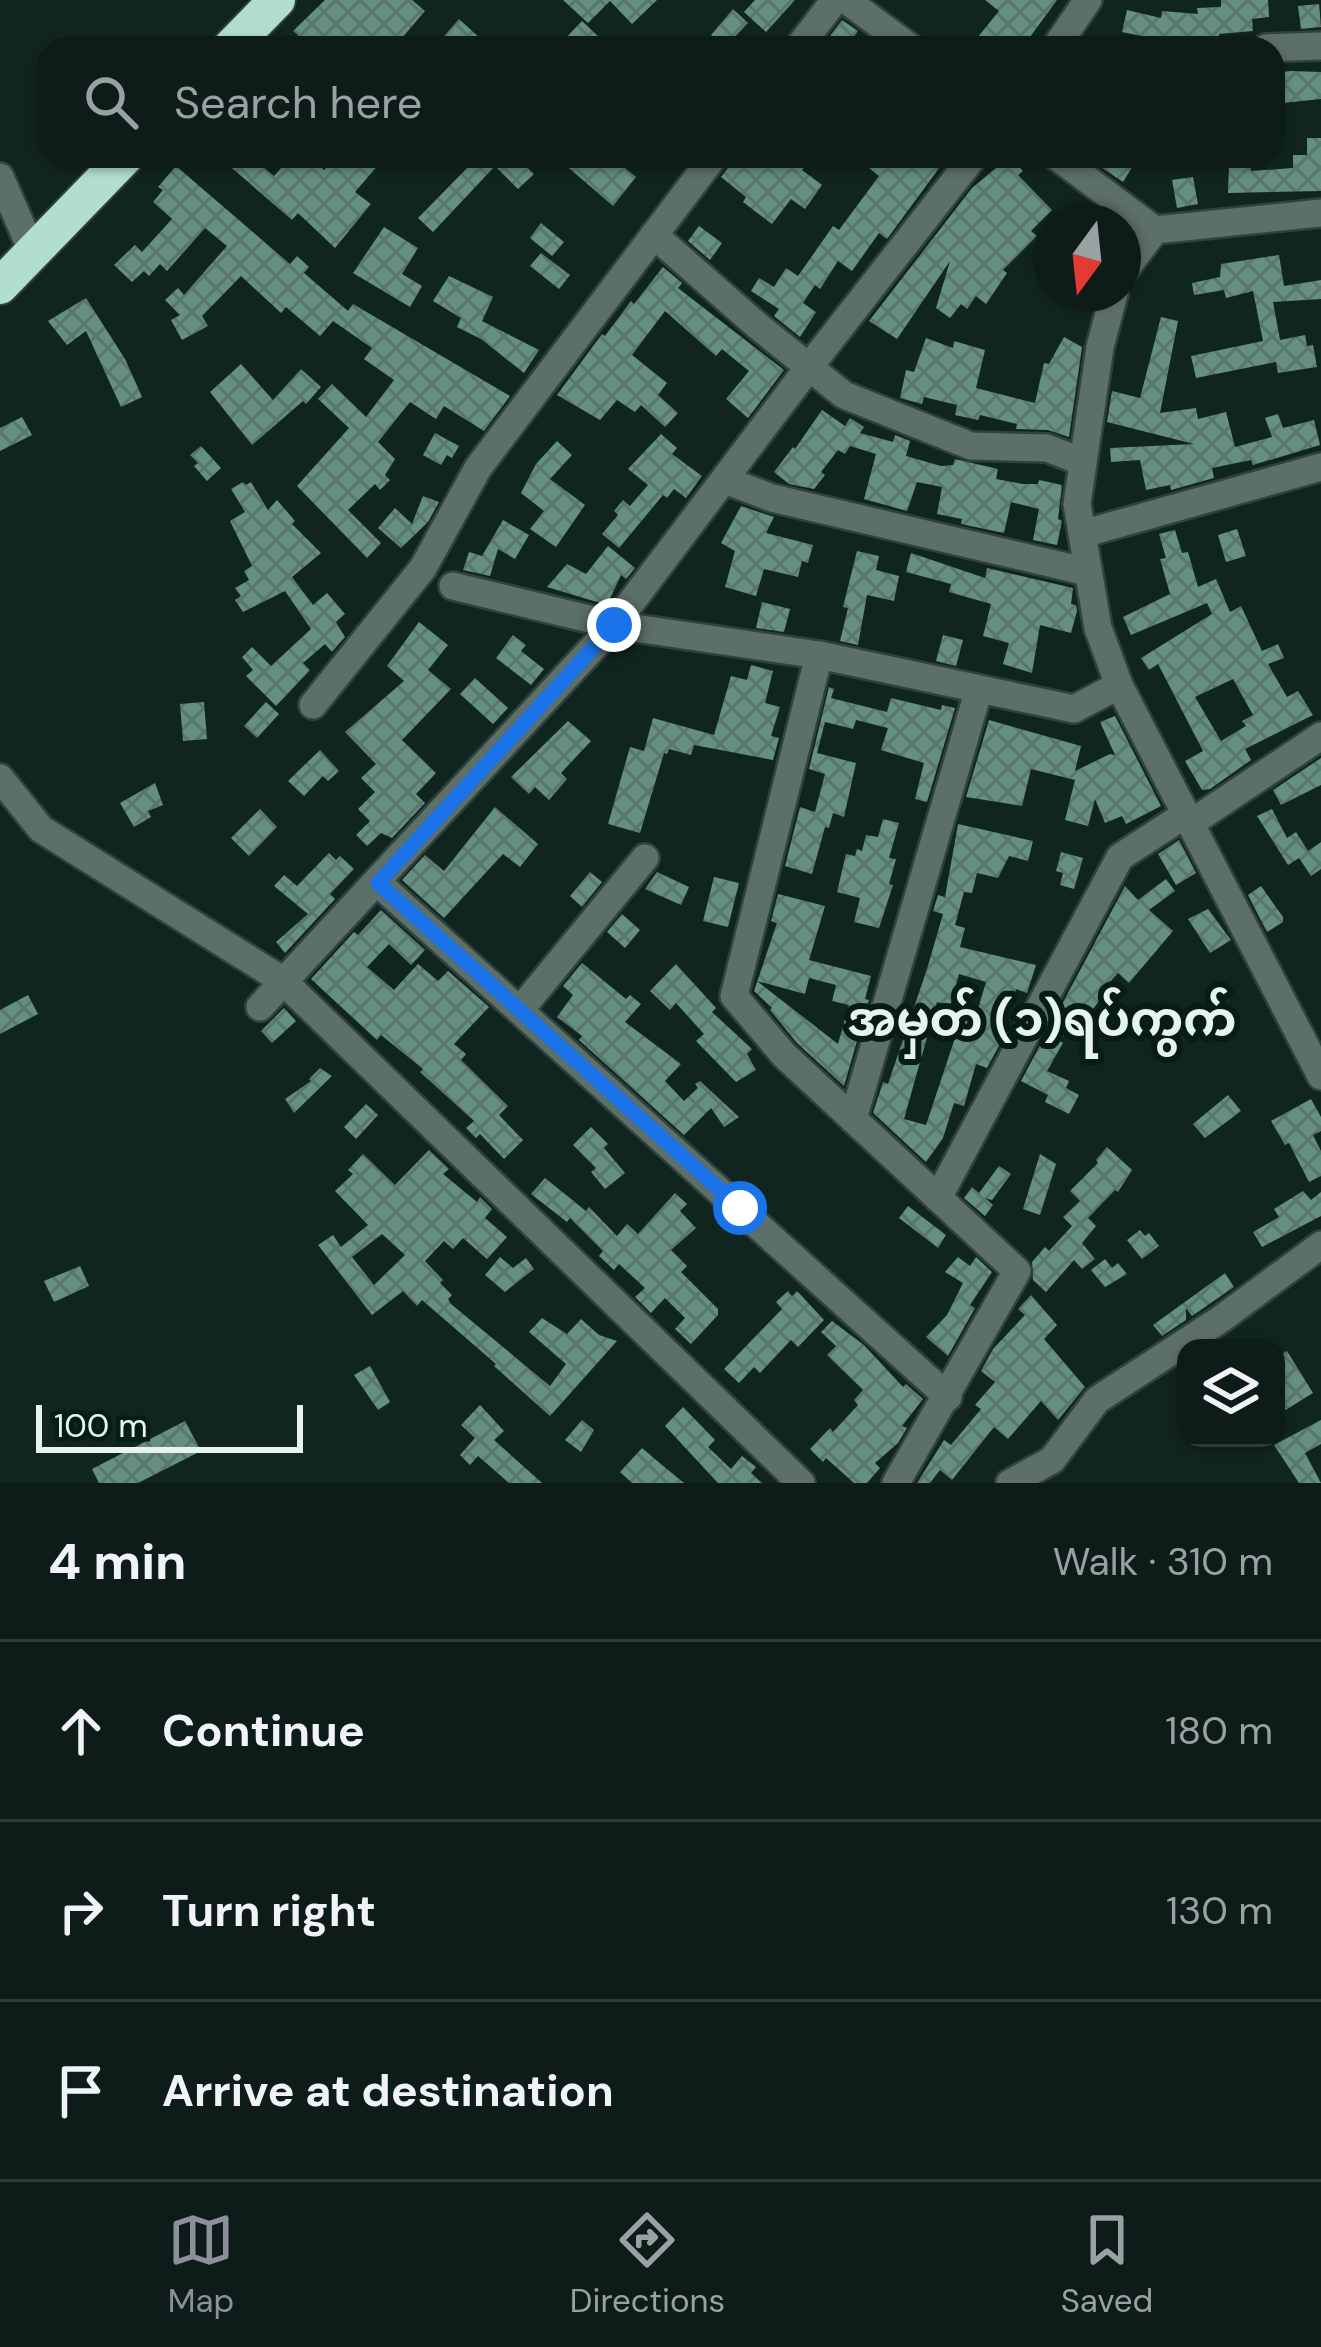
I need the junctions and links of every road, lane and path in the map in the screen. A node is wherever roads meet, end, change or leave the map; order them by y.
1 (277, 0) edge
2 (835, 0) edge
3 (846, 0) edge
4 (1088, 0) edge
5 (242, 36) edge
6 (806, 36) edge
7 (895, 36) edge
8 (1063, 36) edge
9 (1321, 46) edge
10 (1285, 47) edge
11 (114, 168) edge
12 (705, 168) edge
13 (965, 168) edge
14 (1072, 168) edge
15 (0, 177) edge
16 (1321, 213) edge
17 (1155, 230) junction
18 (654, 235) junction
19 (1141, 248) edge
20 (33, 253) junction
21 (0, 286) edge
22 (1109, 312) edge
23 (809, 367) junction
24 (1083, 462) junction
25 (1321, 467) edge
26 (725, 480) junction
27 (1082, 534) junction
28 (1088, 572) junction
29 (453, 586) dead end
30 (614, 625) junction
31 (819, 655) junction
32 (1119, 685) junction
33 (980, 688) junction
34 (313, 705) dead end
35 (1321, 736) edge
36 (0, 778) edge
37 (1188, 818) junction
38 (645, 858) dead end
39 (378, 883) junction
40 (282, 980) junction
41 (260, 1006) dead end
42 (520, 1010) junction
43 (1321, 1076) edge
44 (853, 1118) junction
45 (938, 1198) junction
46 (1321, 1245) edge
47 (948, 1397) junction
48 (801, 1483) edge
49 (896, 1483) edge
50 (1010, 1483) edge

1 - 5 highway
2 - 6 street
3 - 7 street
4 - 8 street
9 - 10 street
11 - 20 highway
12 - 18 street
13 - 23 street
14 - 17 street
15 - 20 street
16 - 17 street
17 - 19 street
18 - 23 street
18 - 34 street
20 - 21 highway
22 - 24 street
23 - 24 street
23 - 26 street
24 - 27 street
25 - 27 street
26 - 28 street
26 - 30 street
27 - 28 street
28 - 32 street
29 - 30 street
30 - 31 street
30 - 39 street
31 - 33 street
31 - 44 street
32 - 33 street
32 - 37 street
33 - 44 street
35 - 37 street
36 - 40 street
37 - 43 street
37 - 45 street
38 - 42 street
39 - 40 street
39 - 42 street
40 - 41 street
40 - 48 street
42 - 47 street
44 - 45 street
45 - 47 street
46 - 50 street
47 - 49 street

